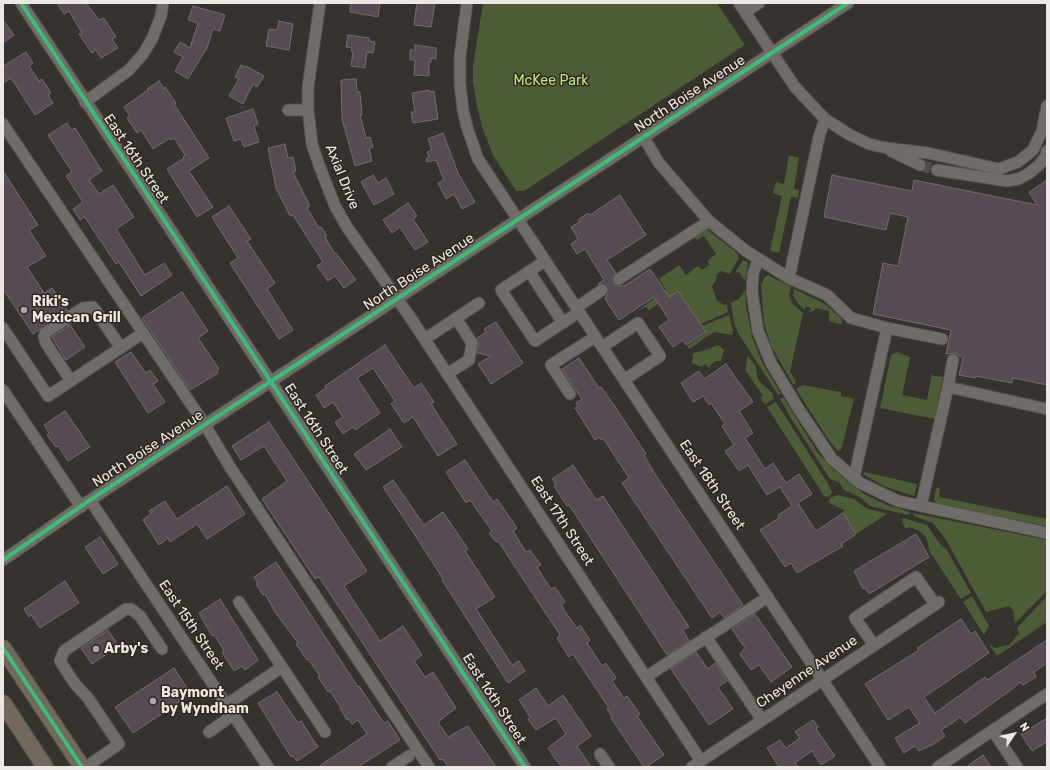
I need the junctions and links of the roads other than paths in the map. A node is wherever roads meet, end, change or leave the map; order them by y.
1 (20, 3) edge
2 (163, 3) edge
3 (320, 3) edge
4 (467, 3) edge
5 (759, 3) edge
6 (848, 3) edge
7 (742, 8) edge
8 (772, 54) junction
9 (85, 102) junction
10 (1047, 106) edge
11 (288, 110) dead end
12 (308, 110) junction
13 (826, 119) junction
14 (3, 126) edge
15 (1045, 135) edge
16 (644, 138) junction
17 (887, 148) junction
18 (1047, 151) edge
19 (920, 165) tunnel mouth
20 (937, 170) tunnel mouth
21 (518, 220) junction
22 (709, 221) junction
23 (758, 260) junction
24 (545, 261) junction
25 (529, 271) junction
26 (790, 278) junction
27 (619, 279) tunnel mouth
28 (602, 290) tunnel mouth
29 (398, 298) junction
30 (478, 303) dead end
31 (578, 310) junction
32 (456, 318) junction
33 (562, 323) junction
34 (3, 328) edge
35 (887, 328) junction
36 (143, 333) junction
37 (595, 337) junction
38 (425, 339) junction
39 (942, 339) dead end
40 (602, 347) junction
41 (121, 348) junction
42 (954, 360) dead end
43 (447, 374) junction
44 (71, 380) junction
45 (624, 380) junction
46 (271, 382) junction
47 (948, 387) junction
48 (3, 390) edge
49 (570, 394) dead end
50 (1047, 408) edge
51 (205, 425) junction
52 (854, 478) junction
53 (85, 504) junction
54 (921, 506) junction
55 (1047, 532) edge
56 (3, 560) edge
57 (768, 597) junction
58 (239, 602) dead end
59 (706, 637) junction
60 (874, 645) junction
61 (3, 648) edge
62 (162, 649) dead end
63 (282, 667) junction
64 (646, 677) junction
65 (823, 680) junction
66 (1047, 694) edge
67 (3, 703) edge
68 (226, 704) junction
69 (233, 715) junction
70 (762, 720) junction
71 (993, 731) junction
72 (209, 732) dead end
73 (325, 732) dead end
74 (600, 754) dead end
75 (409, 756) dead end
76 (696, 764) edge
77 (46, 767) edge
78 (82, 767) edge
79 (86, 767) edge
80 (268, 767) edge
81 (392, 767) edge
82 (429, 767) edge
83 (525, 767) edge
84 (609, 767) edge
85 (880, 767) edge
86 (938, 767) edge
87 (1017, 767) edge

1 - 9 street, East 16th Street
2 - 9 street
3 - 12 street, Axial Drive
4 - 21 street, East 18th Street
5 - 7 street
6 - 8 street, North Boise Avenue
7 - 8 street
8 - 13 street
8 - 16 street, North Boise Avenue
9 - 46 street, East 16th Street
10 - 15 street
11 - 12 street
12 - 29 street, Axial Drive
13 - 17 street
13 - 26 street
14 - 36 street
15 - 17 street
16 - 21 street, North Boise Avenue
16 - 22 street
17 - 19 street
18 - 20 street
21 - 24 street, East 18th Street
21 - 29 street, North Boise Avenue
22 - 23 street
22 - 27 street
23 - 26 street
23 - 52 street
24 - 25 street
24 - 31 street, East 18th Street
25 - 33 street
25 - 33 street
26 - 35 street
28 - 31 street
29 - 38 street, East 17th Street
29 - 46 street, North Boise Avenue
30 - 32 street
31 - 33 street
31 - 37 street, East 18th Street
32 - 38 street
32 - 43 street
34 - 44 street
35 - 39 street
35 - 52 street
36 - 41 street
36 - 51 street
37 - 40 street, East 18th Street
37 - 49 street
38 - 43 street, East 17th Street
40 - 45 street, East 18th Street
40 - 45 street
41 - 44 street
41 - 44 street
42 - 47 street
43 - 64 street, East 17th Street
45 - 57 street, East 18th Street
46 - 51 street, North Boise Avenue
46 - 83 street, East 16th Street
47 - 50 street
47 - 54 street
48 - 53 street, East 15th Street
51 - 53 street, North Boise Avenue
51 - 82 street
52 - 54 street
53 - 56 street, North Boise Avenue
53 - 68 street, East 15th Street
54 - 55 street
57 - 59 street
57 - 65 street, East 18th Street
58 - 63 street
59 - 64 street
59 - 70 street
60 - 60 street, Cheyenne Avenue
60 - 65 street, Cheyenne Avenue
61 - 78 highway
62 - 79 street
63 - 68 street
63 - 73 street
64 - 76 street, East 17th Street
65 - 70 street, Cheyenne Avenue
65 - 85 street, East 18th Street
66 - 71 street
67 - 77 highway
68 - 69 street, East 15th Street
69 - 72 street
69 - 80 street, East 15th Street
70 - 76 street, Cheyenne Avenue
71 - 86 street
71 - 87 street
74 - 84 street
75 - 81 street

